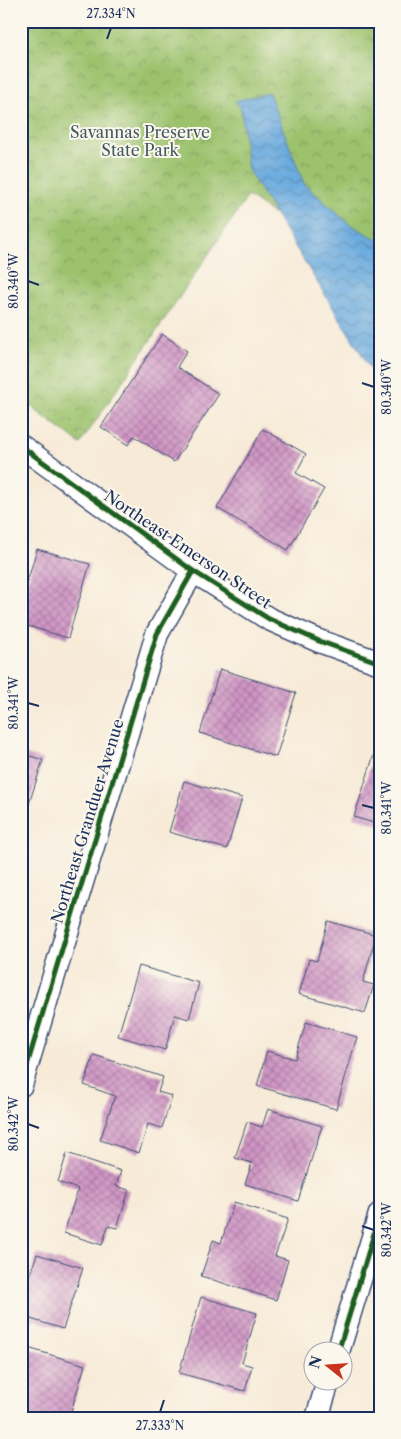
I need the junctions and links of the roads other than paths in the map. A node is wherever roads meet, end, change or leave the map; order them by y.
1 (21, 446) edge
2 (193, 571) junction
3 (380, 663) edge
4 (21, 1085) edge
5 (380, 1214) edge
6 (341, 1342) edge
7 (325, 1392) edge
8 (317, 1418) edge

1 - 2 street, Northeast Emerson Street
2 - 3 street, Northeast Emerson Street
2 - 4 street, Northeast Granduer Avenue
5 - 6 street
7 - 8 street

